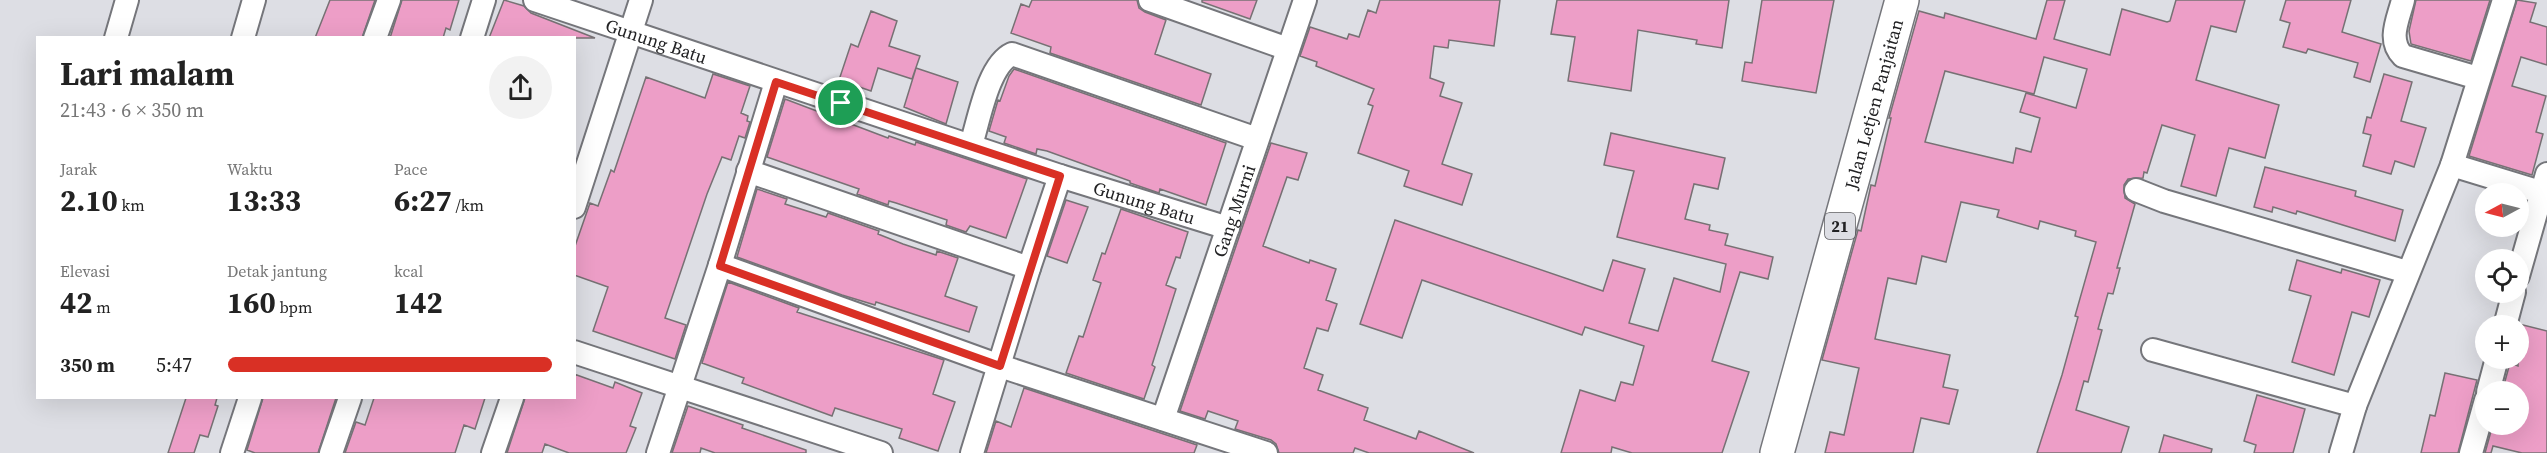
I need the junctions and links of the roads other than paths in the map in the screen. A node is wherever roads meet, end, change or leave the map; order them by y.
1 (127, 0) edge
2 (254, 0) edge
3 (388, 0) edge
4 (484, 0) edge
5 (535, 0) edge
6 (641, 0) edge
7 (1150, 0) edge
8 (1305, 0) edge
9 (1902, 0) edge
10 (2403, 0) edge
11 (2504, 0) edge
12 (630, 31) junction
13 (117, 36) edge
14 (244, 36) edge
15 (376, 36) edge
16 (473, 36) edge
17 (1288, 49) junction
18 (2478, 78) junction
19 (776, 82) junction
20 (1257, 139) junction
21 (971, 145) junction
22 (2452, 165) junction
23 (748, 171) junction
24 (1060, 176) junction
25 (2545, 187) edge
26 (2136, 190) dead end
27 (576, 201) edge
28 (1228, 228) junction
29 (2526, 249) edge
30 (720, 266) junction
31 (1029, 268) junction
32 (2407, 272) junction
33 (2153, 350) dead end
34 (576, 353) edge
35 (1000, 366) junction
36 (680, 387) junction
37 (250, 399) edge
38 (350, 399) edge
39 (512, 399) edge
40 (2355, 406) junction
41 (1163, 419) junction
42 (2477, 435) edge
43 (232, 453) edge
44 (331, 453) edge
45 (493, 453) edge
46 (658, 453) edge
47 (881, 453) edge
48 (972, 453) edge
49 (1266, 453) edge
50 (1777, 453) edge
51 (2341, 453) edge
52 (2472, 453) edge

1 - 13 street
2 - 14 street
3 - 15 street
4 - 16 street
5 - 12 street, Gunung Batu
6 - 12 street
7 - 17 street
8 - 17 street, Gang Murni
9 - 50 highway, Jalan Letjen Panjaitan / 21
10 - 18 street
11 - 18 street
12 - 19 street, Gunung Batu
12 - 27 street
17 - 20 street, Gang Murni
18 - 22 street
19 - 21 street, Gunung Batu
19 - 23 street
20 - 21 street
20 - 28 street, Gang Murni
21 - 24 street, Gunung Batu
22 - 25 street
22 - 32 street
23 - 30 street
23 - 31 street
24 - 28 street, Gunung Batu
24 - 31 street
25 - 29 street
26 - 32 street
28 - 41 street, Gang Murni
30 - 35 street
30 - 36 street
31 - 35 street
32 - 40 street
33 - 40 street
34 - 36 street
35 - 41 street
35 - 48 street
36 - 46 street
36 - 47 street
37 - 43 street
38 - 44 street
39 - 45 street
40 - 51 street
41 - 49 street
42 - 52 street

